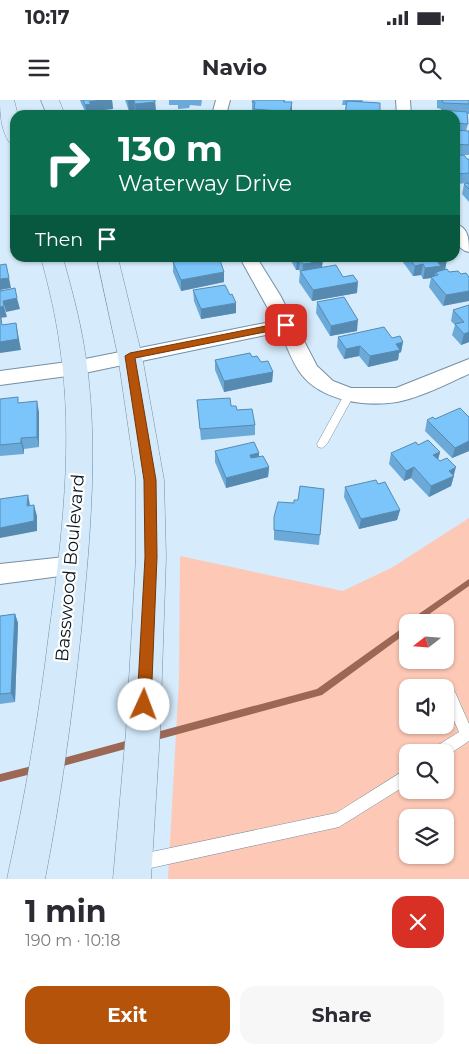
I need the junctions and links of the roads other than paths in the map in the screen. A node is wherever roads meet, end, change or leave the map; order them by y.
1 (5, 100) edge
2 (10, 119) edge
3 (460, 235) edge
4 (469, 247) edge
5 (53, 262) edge
6 (107, 262) edge
7 (252, 262) edge
8 (286, 325) junction
9 (130, 356) junction
10 (469, 366) edge
11 (75, 368) junction
12 (0, 378) edge
13 (344, 393) junction
14 (322, 444) dead end
15 (74, 566) junction
16 (0, 574) edge
17 (454, 705) edge
18 (468, 737) edge
19 (454, 744) edge
20 (399, 781) edge
21 (132, 871) edge
22 (26, 879) edge

1 - 2 main road
3 - 4 street
5 - 11 main road, Basswood Boulevard
6 - 9 main road
7 - 8 street
8 - 9 street
8 - 13 street
9 - 11 street
9 - 21 main road
10 - 13 street
11 - 12 street
11 - 15 main road, Basswood Boulevard
13 - 14 lane
15 - 16 street
15 - 22 main road, Basswood Boulevard
17 - 18 lane
18 - 19 lane
20 - 21 lane

